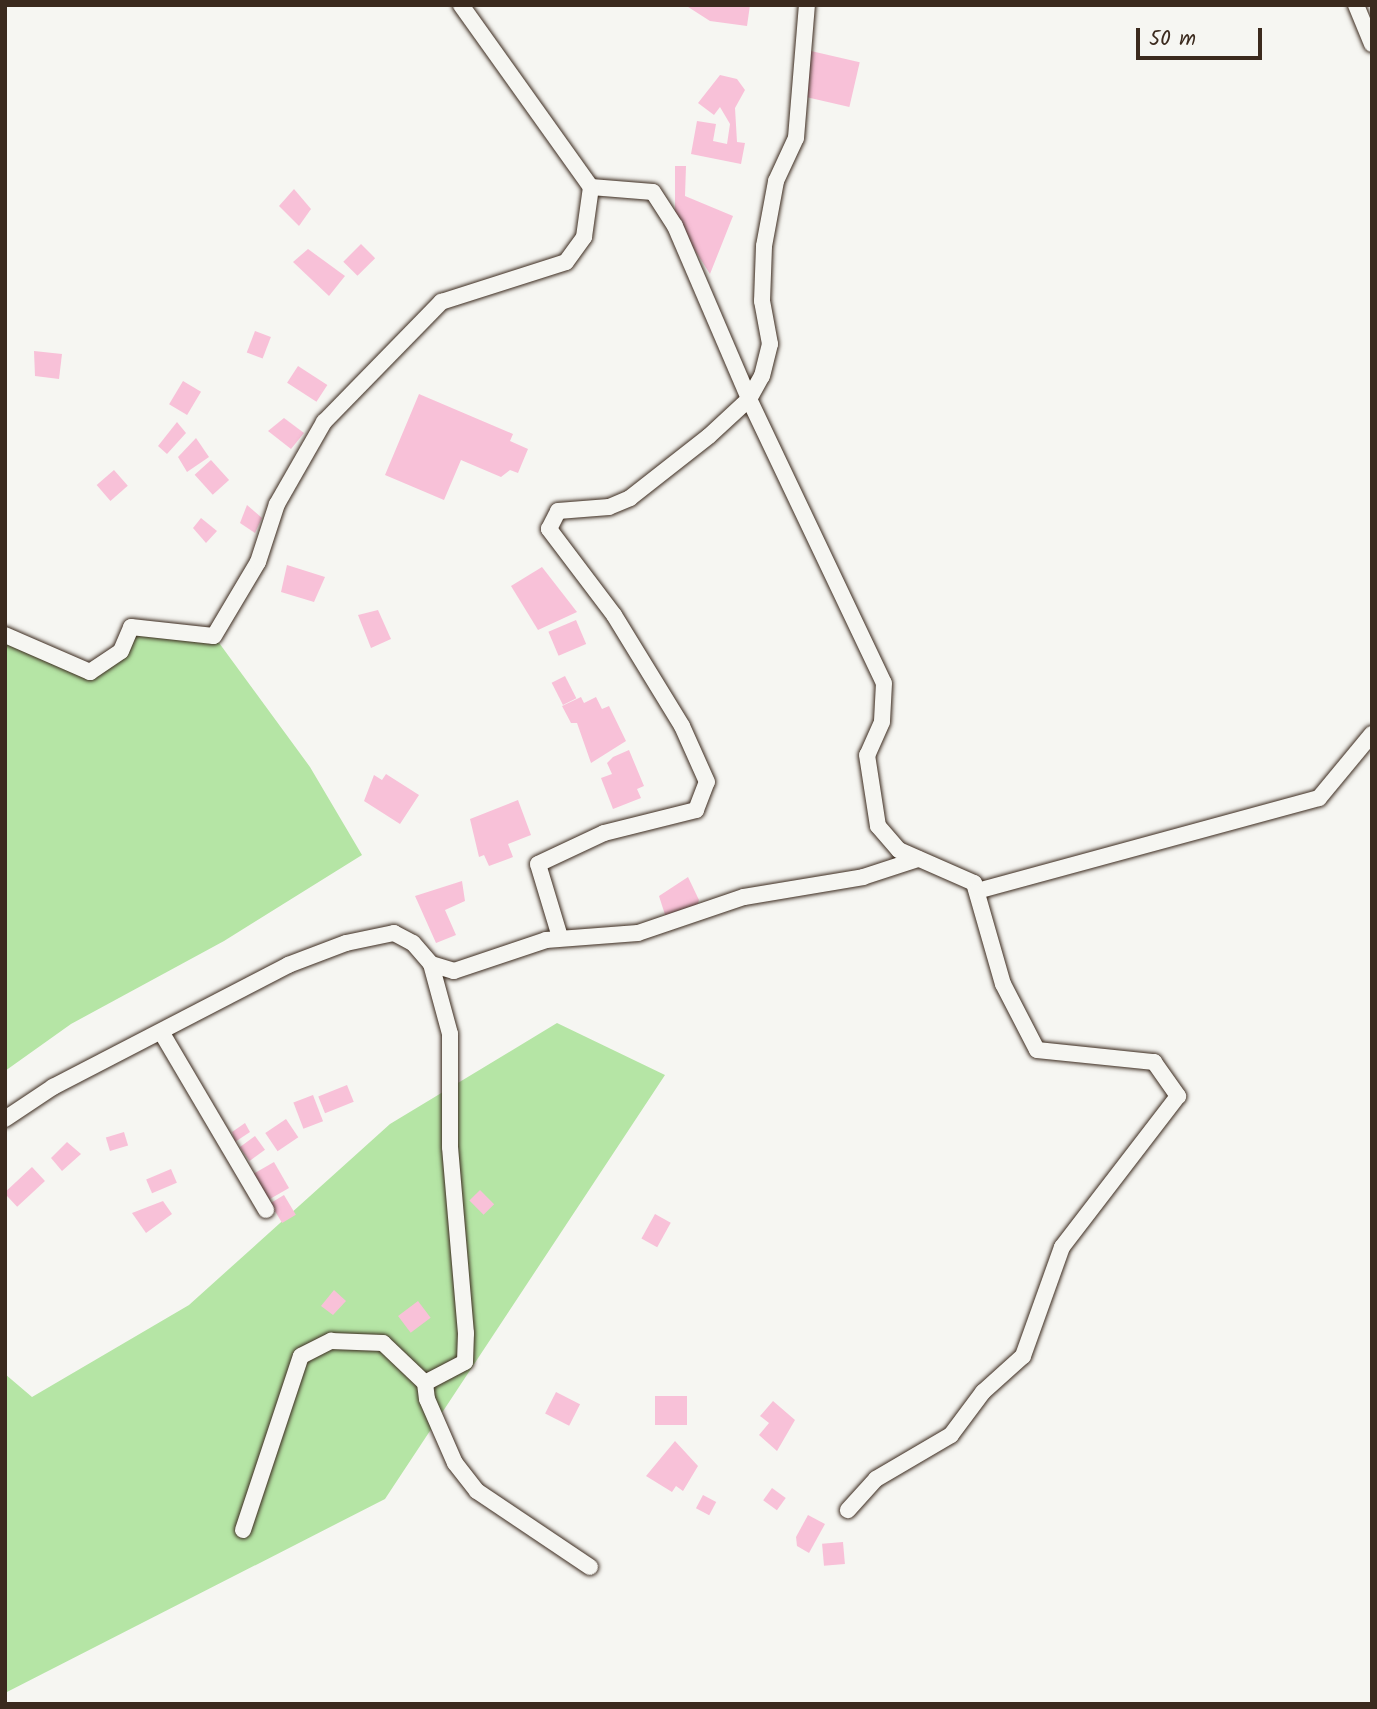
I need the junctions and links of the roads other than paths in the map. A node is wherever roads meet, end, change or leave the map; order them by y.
1 (461, 5) edge
2 (807, 5) edge
3 (1356, 5) edge
4 (1372, 44) edge
5 (591, 187) junction
6 (749, 399) junction
7 (5, 635) edge
8 (1372, 734) edge
9 (918, 859) junction
10 (977, 891) junction
11 (560, 937) junction
12 (431, 964) junction
13 (163, 1035) junction
14 (5, 1119) edge
15 (266, 1210) dead end
16 (425, 1383) junction
17 (848, 1510) dead end
18 (243, 1530) dead end
19 (590, 1567) dead end

1 - 5 street
2 - 6 street
3 - 4 street
5 - 6 street
5 - 7 street
6 - 9 street
6 - 11 street
8 - 10 street
9 - 10 street
9 - 11 street
10 - 17 street
11 - 12 street
12 - 13 street
12 - 16 street
13 - 14 street
13 - 15 street
16 - 18 street
16 - 19 street

